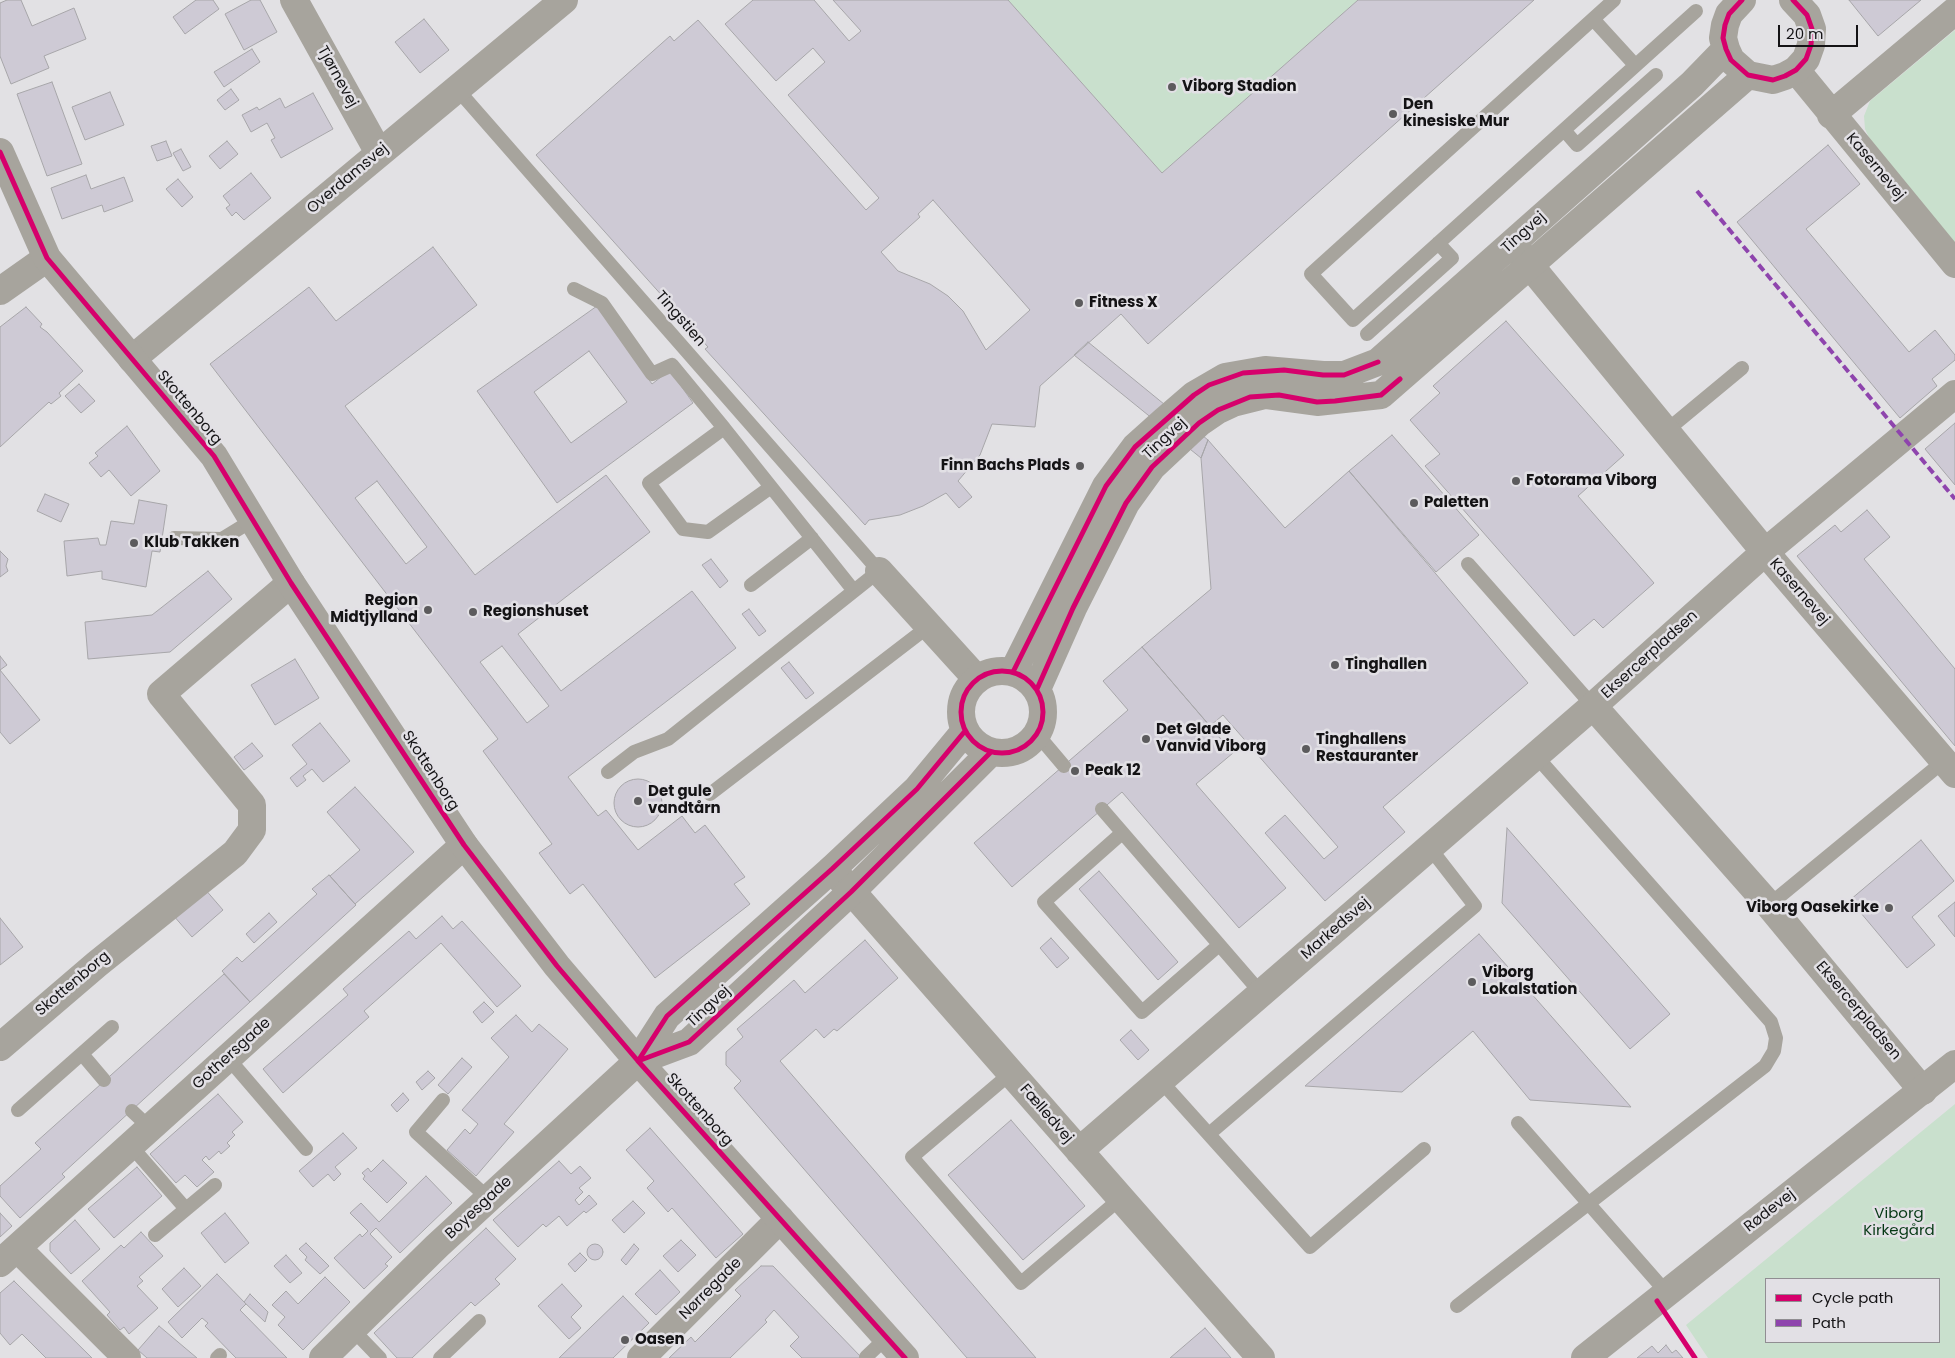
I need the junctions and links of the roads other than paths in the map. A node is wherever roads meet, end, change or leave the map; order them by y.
1 (294, 0) edge
2 (564, 0) edge
3 (1614, 0) edge
4 (1797, 1) edge
5 (1737, 2) edge
6 (1696, 11) dead end
7 (1955, 11) edge
8 (1593, 19) junction
9 (1726, 49) junction
10 (1635, 65) junction
11 (1796, 70) junction
12 (1656, 74) dead end
13 (1748, 75) junction
14 (457, 89) junction
15 (1831, 115) junction
16 (1564, 130) junction
17 (0, 152) edge
18 (380, 154) junction
19 (1438, 243) junction
20 (1521, 254) junction
21 (46, 258) junction
22 (1955, 264) edge
23 (574, 289) dead end
24 (0, 291) edge
25 (1368, 334) dead end
26 (132, 358) junction
27 (1742, 368) dead end
28 (1955, 394) edge
29 (724, 428) junction
30 (1666, 431) junction
31 (771, 487) junction
32 (253, 520) junction
33 (174, 538) dead end
34 (812, 538) junction
35 (1765, 552) junction
36 (1468, 564) dead end
37 (879, 571) junction
38 (291, 584) junction
39 (751, 585) dead end
40 (854, 591) junction
41 (929, 626) junction
42 (1014, 672) junction
43 (977, 679) junction
44 (1037, 689) junction
45 (1593, 706) junction
46 (965, 730) junction
47 (1037, 734) junction
48 (991, 752) junction
49 (1536, 756) junction
50 (1064, 766) dead end
51 (1949, 767) edge
52 (608, 772) dead end
53 (710, 794) dead end
54 (1102, 809) dead end
55 (1122, 833) junction
56 (464, 845) junction
57 (1430, 848) junction
58 (832, 869) junction
59 (851, 892) junction
60 (1769, 905) junction
61 (1218, 945) junction
62 (1261, 994) junction
63 (112, 1027) dead end
64 (0, 1046) edge
65 (82, 1054) junction
66 (228, 1058) junction
67 (638, 1061) junction
68 (1955, 1064) edge
69 (1011, 1073) junction
70 (104, 1080) dead end
71 (1160, 1080) junction
72 (1923, 1091) junction
73 (443, 1100) dead end
74 (18, 1110) dead end
75 (1518, 1123) dead end
76 (138, 1128) junction
77 (1209, 1134) junction
78 (1424, 1148) dead end
79 (306, 1149) dead end
80 (1079, 1151) junction
81 (215, 1185) dead end
82 (1121, 1198) junction
83 (489, 1199) junction
84 (1589, 1204) junction
85 (186, 1209) junction
86 (780, 1219) junction
87 (155, 1235) dead end
88 (8, 1256) edge
89 (1667, 1293) junction
90 (1457, 1306) dead end
91 (479, 1322) dead end
92 (352, 1329) junction
93 (886, 1338) junction
94 (866, 1357) edge
95 (127, 1358) edge
96 (323, 1358) edge
97 (380, 1358) edge
98 (440, 1358) edge
99 (641, 1358) edge
100 (905, 1358) edge
101 (1261, 1358) edge
102 (1585, 1358) edge

1 - 18 street, Tjørnevej
2 - 14 street, Overdamsvej
3 - 8 lane
4 - 11 street
5 - 9 street
6 - 10 lane
7 - 15 street
8 - 10 lane
8 - 19 lane
9 - 13 street
9 - 20 street, Tingvej
10 - 16 lane
11 - 13 street
11 - 15 street, Kasernevej
12 - 16 lane
13 - 20 street, Tingvej
14 - 18 street, Overdamsvej
14 - 37 lane, Tingstien
15 - 22 street, Kasernevej
16 - 19 lane
17 - 21 street, Skottenborg
18 - 26 street, Overdamsvej
19 - 25 lane
20 - 30 street
20 - 42 street, Tingvej
20 - 44 street, Tingvej
21 - 24 street
21 - 26 street, Skottenborg
23 - 29 lane
26 - 32 street, Skottenborg
27 - 30 lane
28 - 35 street, Kasernevej
29 - 31 lane
29 - 31 lane
30 - 35 street
31 - 34 lane
32 - 33 lane
32 - 38 street, Skottenborg
34 - 39 lane
34 - 40 lane
35 - 45 street, Eksercerpladsen
35 - 51 street, Kasernevej
36 - 45 lane
37 - 40 lane
37 - 41 street
38 - 56 street, Skottenborg
38 - 64 street, Skottenborg
40 - 52 lane
41 - 43 street
41 - 53 lane
42 - 43 street
42 - 44 street
43 - 46 street
44 - 47 street
45 - 49 street, Markedsvej
45 - 60 street, Eksercerpladsen
46 - 48 street
46 - 58 street, Tingvej
47 - 48 street
47 - 50 lane
48 - 59 street, Tingvej
49 - 57 street, Markedsvej
49 - 84 lane
51 - 60 lane
54 - 55 lane
55 - 61 lane
55 - 61 lane
56 - 66 street, Gothersgade
56 - 67 street, Skottenborg
57 - 62 street, Markedsvej
57 - 77 lane
58 - 59 street, Fælledvej
58 - 67 street, Tingvej
59 - 67 street, Tingvej
59 - 69 street, Fælledvej
60 - 72 street, Eksercerpladsen
61 - 62 lane
62 - 71 street, Markedsvej
63 - 65 lane
65 - 70 lane
65 - 74 lane
66 - 76 street, Gothersgade
66 - 79 lane
67 - 83 street, Boyesgade
67 - 86 street, Skottenborg
68 - 72 street, Rødevej
69 - 80 street, Fælledvej
69 - 82 lane
71 - 77 lane
71 - 80 street, Markedsvej
72 - 89 street, Rødevej
73 - 83 lane
75 - 84 lane
76 - 85 lane
76 - 88 street, Gothersgade
77 - 78 lane
80 - 82 street, Fælledvej
81 - 85 lane
82 - 101 street, Fælledvej
83 - 92 street, Boyesgade
84 - 89 lane
84 - 90 lane
85 - 87 lane
86 - 93 street, Skottenborg
86 - 99 street, Nørregade
88 - 95 street
89 - 102 street, Rødevej
91 - 98 lane
92 - 96 street, Boyesgade
92 - 97 lane
93 - 94 lane
93 - 100 street, Skottenborg

